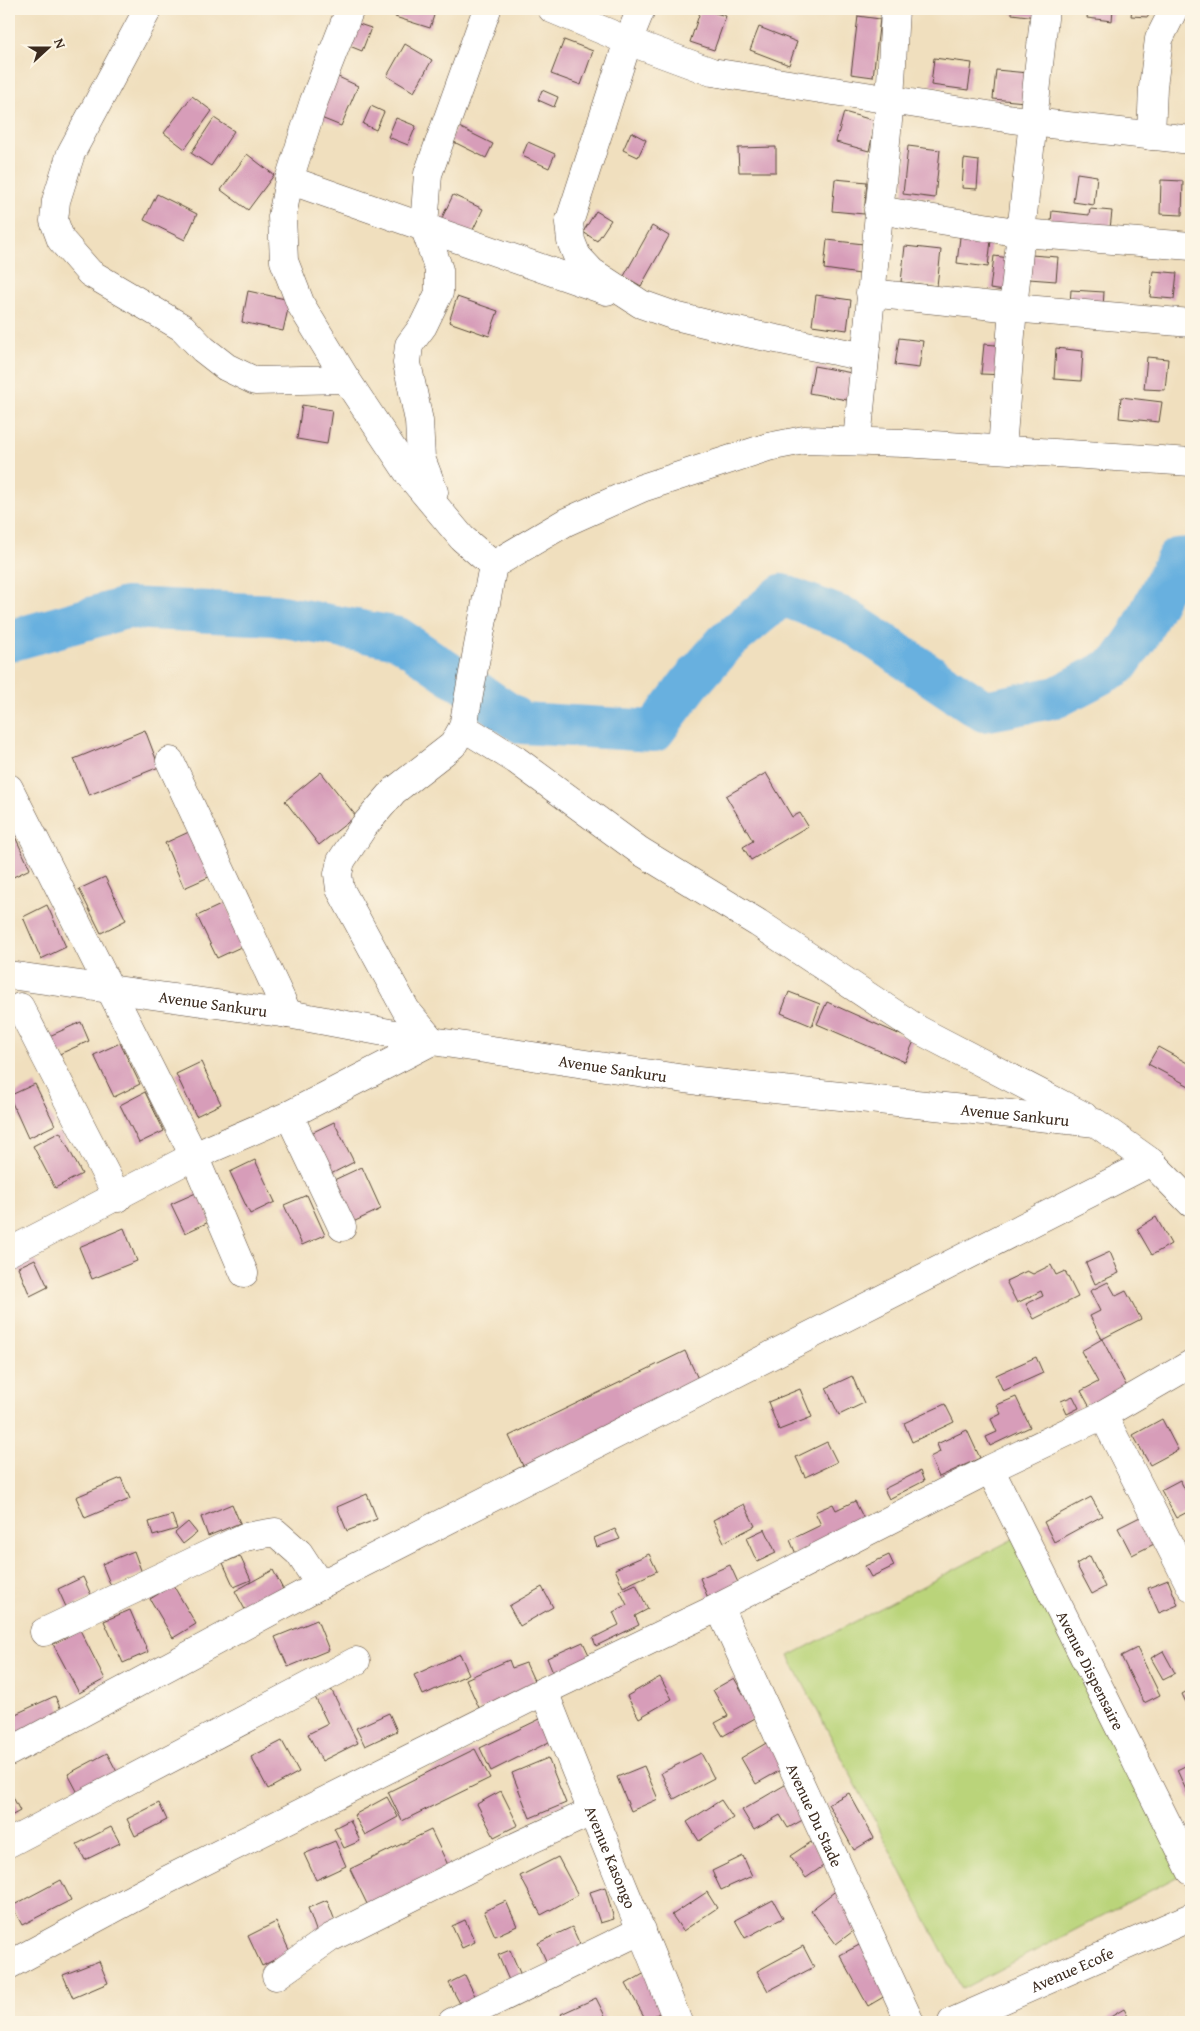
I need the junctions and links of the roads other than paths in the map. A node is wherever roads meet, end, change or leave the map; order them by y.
1 (148, 9) edge
2 (350, 9) edge
3 (487, 9) edge
4 (552, 9) edge
5 (641, 9) edge
6 (895, 9) edge
7 (1045, 9) edge
8 (1174, 9) edge
9 (628, 41) junction
10 (890, 100) junction
11 (1032, 122) junction
12 (1151, 136) junction
13 (1191, 140) edge
14 (289, 180) junction
15 (878, 210) junction
16 (424, 226) junction
17 (1022, 234) junction
18 (1191, 246) edge
19 (870, 293) junction
20 (641, 304) junction
21 (1014, 308) junction
22 (1191, 323) edge
23 (865, 357) junction
24 (346, 379) junction
25 (857, 441) junction
26 (1002, 449) junction
27 (1191, 462) edge
28 (462, 538) junction
29 (494, 565) junction
30 (463, 727) junction
31 (170, 761) dead end
32 (9, 788) edge
33 (9, 975) edge
34 (70, 984) junction
35 (111, 989) junction
36 (14, 1009) edge
37 (288, 1014) junction
38 (432, 1041) junction
39 (288, 1115) junction
40 (1096, 1123) junction
41 (194, 1156) junction
42 (1151, 1162) junction
43 (118, 1198) junction
44 (1191, 1203) edge
45 (342, 1227) dead end
46 (12, 1242) edge
47 (244, 1273) dead end
48 (1191, 1364) edge
49 (1103, 1415) junction
50 (990, 1470) junction
51 (320, 1585) junction
52 (1191, 1586) edge
53 (719, 1607) junction
54 (44, 1632) dead end
55 (356, 1661) dead end
56 (544, 1691) junction
57 (9, 1752) edge
58 (591, 1812) junction
59 (9, 1842) edge
60 (1191, 1872) edge
61 (1191, 1916) edge
62 (642, 1930) junction
63 (9, 1965) edge
64 (276, 1976) dead end
65 (452, 2022) edge
66 (678, 2022) edge
67 (910, 2022) edge
68 (954, 2022) edge

1 - 24 street
2 - 14 street
3 - 16 street
4 - 9 street
5 - 9 street
6 - 10 street
7 - 11 street
8 - 12 street
9 - 10 street
9 - 20 street
10 - 11 street
10 - 15 street
11 - 12 street
11 - 17 street
12 - 13 street
14 - 16 street
14 - 24 street
15 - 17 street
15 - 19 street
16 - 20 street
16 - 28 street
17 - 18 street
17 - 21 street
19 - 21 street
19 - 23 street
20 - 23 street
21 - 22 street
21 - 26 street
23 - 25 street
24 - 28 street
25 - 26 street
25 - 29 street
26 - 27 street
28 - 29 street
29 - 30 street
30 - 38 street
30 - 40 street
31 - 37 street
32 - 35 street
33 - 34 street, Avenue Sankuru
34 - 35 street, Avenue Sankuru
34 - 36 street
35 - 37 street, Avenue Sankuru
35 - 41 street
36 - 43 street
37 - 38 street, Avenue Sankuru
38 - 39 street
38 - 40 street, Avenue Sankuru
39 - 41 street
39 - 45 street
40 - 42 street, Avenue Sankuru
41 - 43 street
41 - 47 street
42 - 44 street, Avenue Sankuru
42 - 51 street
43 - 46 street
48 - 49 street
49 - 50 street
49 - 52 street
50 - 53 street
50 - 60 street, Avenue Dispensaire
51 - 54 street
51 - 57 street
53 - 56 street
53 - 67 street, Avenue Du Stade
55 - 59 street
56 - 58 street, Avenue Kasongo
56 - 63 street
58 - 62 street, Avenue Kasongo
58 - 64 street
61 - 68 street, Avenue Ecofe
62 - 65 street
62 - 66 street, Avenue Kasongo

